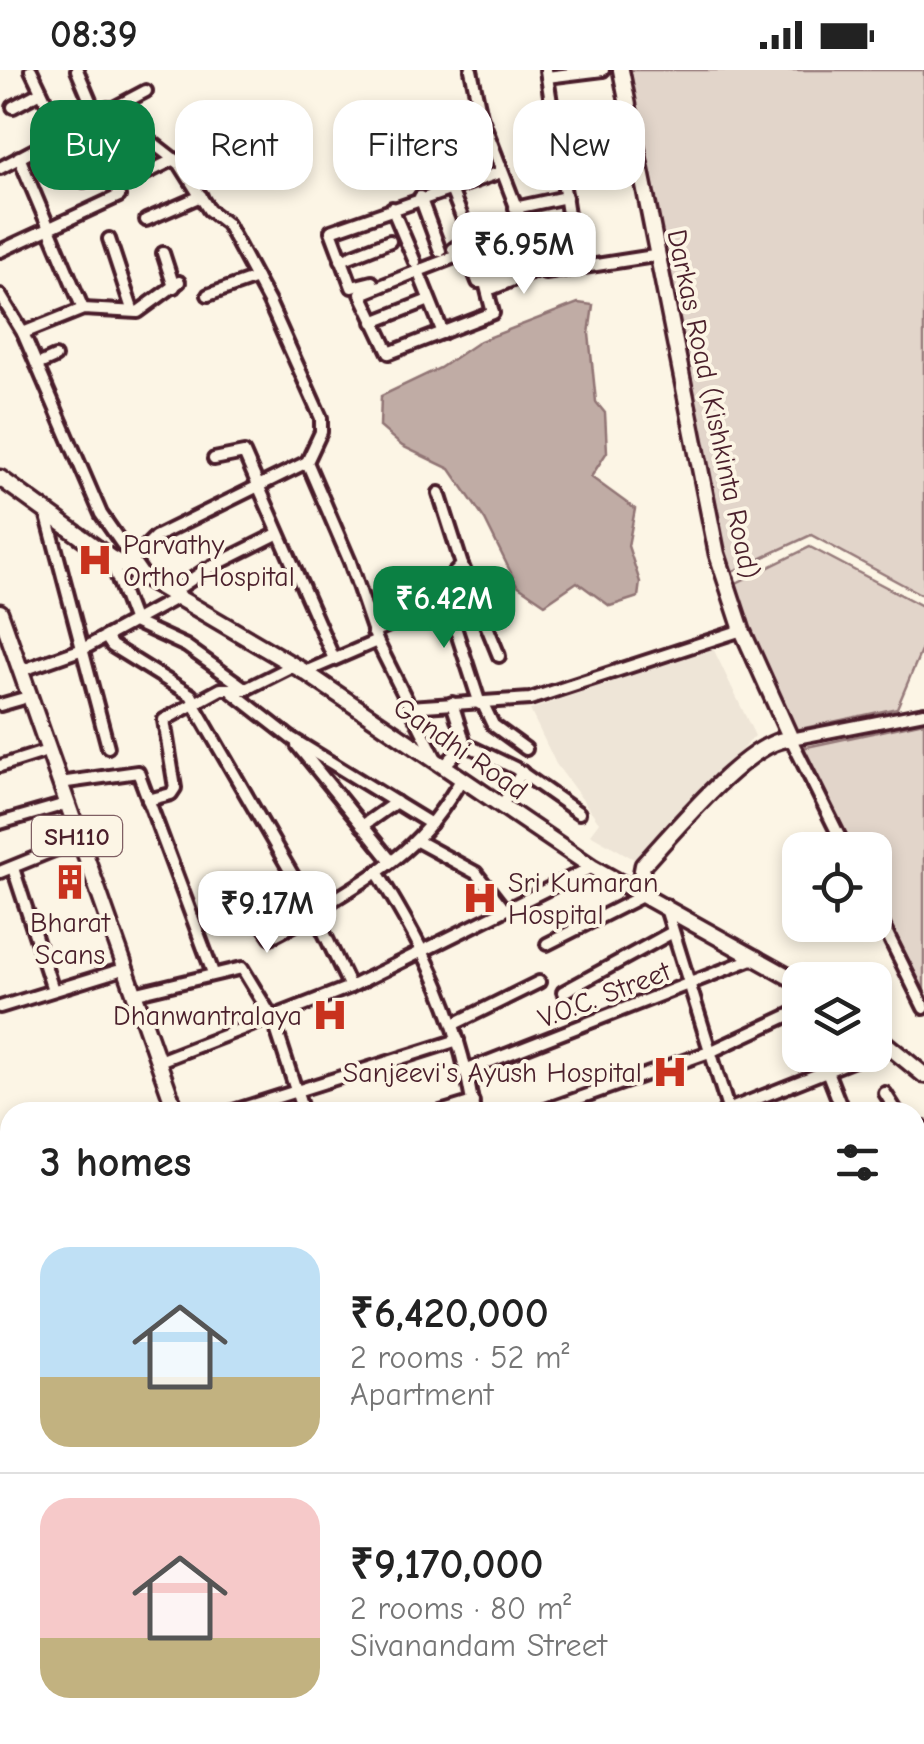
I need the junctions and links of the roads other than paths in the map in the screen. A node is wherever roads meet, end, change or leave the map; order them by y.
1 (31, 70) edge
2 (77, 70) edge
3 (471, 70) edge
4 (604, 70) edge
5 (621, 70) edge
6 (547, 74) edge
7 (146, 91) dead end
8 (41, 92) junction
9 (44, 100) edge
10 (90, 100) edge
11 (126, 100) edge
12 (14, 107) dead end
13 (155, 144) edge
14 (494, 150) junction
15 (30, 151) edge
16 (19, 157) junction
17 (175, 159) joint
18 (0, 168) edge
19 (501, 172) junction
20 (493, 175) edge
21 (197, 190) edge
22 (444, 190) edge
23 (451, 190) edge
24 (434, 193) junction
25 (201, 196) junction
26 (420, 197) junction
27 (566, 198) junction
28 (392, 208) junction
29 (515, 208) junction
30 (146, 220) dead end
31 (48, 227) junction
32 (570, 227) dead end
33 (522, 231) junction
34 (109, 239) dead end
35 (390, 241) dead end
36 (0, 251) edge
37 (466, 251) junction
38 (163, 252) dead end
39 (654, 256) junction
40 (341, 260) junction
41 (537, 264) junction
42 (414, 267) junction
43 (256, 278) junction
44 (489, 285) junction
45 (208, 295) dead end
46 (0, 296) edge
47 (429, 300) junction
48 (83, 309) junction
49 (132, 309) junction
50 (373, 322) junction
51 (24, 332) junction
52 (442, 333) junction
53 (55, 357) dead end
54 (38, 365) junction
55 (214, 458) dead end
56 (307, 462) junction
57 (0, 478) edge
58 (258, 489) junction
59 (439, 493) dead end
60 (46, 512) junction
61 (277, 534) junction
62 (109, 557) junction
63 (131, 560) junction
64 (462, 565) junction
65 (146, 578) junction
66 (442, 586) junction
67 (173, 596) junction
68 (0, 612) edge
69 (134, 622) junction
70 (742, 630) junction
71 (0, 635) edge
72 (375, 636) junction
73 (106, 637) junction
74 (83, 649) junction
75 (500, 656) dead end
76 (334, 659) junction
77 (300, 669) junction
78 (20, 671) junction
79 (246, 689) junction
80 (232, 692) junction
81 (21, 699) junction
82 (194, 703) junction
83 (452, 703) junction
84 (482, 704) junction
85 (0, 706) edge
86 (409, 707) junction
87 (924, 713) edge
88 (291, 738) junction
89 (791, 739) junction
90 (465, 744) junction
91 (108, 747) dead end
92 (526, 749) dead end
93 (41, 753) junction
94 (440, 762) junction
95 (0, 766) edge
96 (522, 772) junction
97 (462, 778) junction
98 (60, 783) junction
99 (148, 800) junction
100 (396, 802) junction
101 (59, 806) junction
102 (502, 807) junction
103 (578, 814) dead end
104 (0, 823) edge
105 (431, 824) junction
106 (362, 826) junction
107 (837, 832) edge
108 (76, 842) junction
109 (419, 842) junction
110 (391, 861) junction
111 (592, 866) junction
112 (13, 868) junction
113 (0, 872) edge
114 (377, 872) junction
115 (646, 894) junction
116 (244, 898) dead end
117 (665, 904) junction
118 (504, 910) junction
119 (314, 913) junction
120 (672, 933) junction
121 (891, 942) edge
122 (547, 944) dead end
123 (426, 952) junction
124 (757, 957) junction
125 (117, 971) junction
126 (212, 972) junction
127 (782, 972) edge
128 (539, 982) dead end
129 (690, 985) junction
130 (350, 987) junction
131 (52, 990) junction
132 (563, 992) dead end
133 (134, 994) junction
134 (0, 1007) edge
135 (924, 1008) edge
136 (782, 1018) edge
137 (274, 1019) junction
138 (454, 1024) junction
139 (458, 1040) junction
140 (712, 1051) junction
141 (892, 1055) edge
142 (155, 1065) junction
143 (465, 1071) junction
144 (825, 1072) edge
145 (827, 1072) edge
146 (924, 1075) edge
147 (297, 1092) junction
148 (885, 1093) dead end
149 (165, 1102) edge
150 (174, 1102) edge
151 (264, 1102) edge
152 (300, 1102) edge
153 (472, 1102) edge
154 (568, 1102) edge
155 (724, 1102) edge
156 (751, 1102) edge
157 (839, 1102) edge
158 (891, 1102) edge

1 - 8 street
2 - 10 street
3 - 14 street
4 - 6 street
5 - 39 main road, Darkas Road (Kishkinta Road)
6 - 27 street
7 - 11 street
8 - 9 street
8 - 12 street
13 - 17 street
14 - 19 street
14 - 24 street
15 - 16 street
16 - 18 street
16 - 31 street
17 - 31 street
19 - 20 street
19 - 29 street
21 - 25 street
22 - 24 street
23 - 26 street
24 - 26 street
25 - 30 street
25 - 43 street
26 - 28 street
27 - 29 street
27 - 32 street
28 - 40 street
28 - 42 street
29 - 33 street
31 - 36 street
31 - 48 street
33 - 37 street
33 - 41 street
34 - 49 street
35 - 40 street
37 - 42 street
37 - 44 street
38 - 49 street
39 - 41 street
39 - 70 main road, Darkas Road (Kishkinta Road)
40 - 42 street
41 - 44 street
42 - 47 street
42 - 50 street
43 - 45 street
43 - 56 street
44 - 52 street
46 - 51 street
47 - 50 street
47 - 52 street
48 - 49 street
48 - 51 street
50 - 52 street
51 - 54 street
53 - 54 street
54 - 63 street
55 - 58 street
56 - 58 street
56 - 72 street
57 - 60 main road, Gandhi Road
58 - 61 street
58 - 63 street
59 - 64 street
60 - 62 main road, Gandhi Road
60 - 74 street
61 - 67 street
61 - 76 street
62 - 65 main road, Gandhi Road
62 - 69 street
63 - 65 street
64 - 66 street
64 - 75 street
65 - 67 main road, Gandhi Road
66 - 72 street
66 - 84 street
67 - 69 street
67 - 77 main road, Gandhi Road
68 - 78 main road, SH110
69 - 73 street
69 - 79 street
70 - 84 street
70 - 89 main road, Darkas Road (Kishkinta Road)
71 - 81 main road, SH110
72 - 76 street
72 - 86 street
73 - 74 street
73 - 82 street
74 - 78 street
74 - 91 street
76 - 77 street
77 - 79 street
77 - 94 main road, Gandhi Road
78 - 98 main road, SH110
79 - 80 street
80 - 82 street
80 - 88 street
81 - 85 street
81 - 93 main road, SH110
82 - 99 street
82 - 119 street
83 - 84 street
83 - 86 street
83 - 90 street
84 - 92 street
86 - 94 street
87 - 89 street
88 - 100 street
88 - 106 street
89 - 107 street
89 - 115 main road
90 - 94 street
90 - 96 street
93 - 95 street
93 - 101 main road, SH110
94 - 97 main road, Gandhi Road
96 - 102 street
96 - 103 street
97 - 102 main road, Gandhi Road
97 - 105 street
98 - 99 street
98 - 108 main road, SH110
99 - 126 street
100 - 105 street
100 - 106 street
101 - 104 street
101 - 108 main road, SH110
102 - 111 main road, Gandhi Road
105 - 109 street
106 - 110 street
108 - 112 street
108 - 125 main road, SH110
108 - 133 main road, SH110
109 - 110 street
109 - 118 street
110 - 114 street
111 - 115 main road, Gandhi Road
111 - 118 street
112 - 113 street
112 - 131 street
114 - 119 street
114 - 123 street
115 - 117 main road, Gandhi Road
115 - 122 street
116 - 119 street
117 - 120 street
117 - 124 main road, Gandhi Road
118 - 123 street
119 - 130 street
120 - 129 street
120 - 132 street
121 - 135 street
123 - 130 street
123 - 138 street
124 - 127 main road, Gandhi Road
124 - 129 street, V.O.C. Street
125 - 131 street
125 - 142 main road, SH110
126 - 133 street
126 - 137 street
128 - 138 street
129 - 140 street
129 - 143 street, V.O.C. Street
130 - 137 street
131 - 134 street
133 - 142 main road, SH110
136 - 140 street
137 - 142 street
137 - 147 street
138 - 139 street
139 - 143 street
139 - 147 street
140 - 154 street
140 - 155 street
141 - 146 main road
142 - 149 main road, SH110
142 - 150 main road, SH110
143 - 153 street
144 - 156 street
145 - 157 street
147 - 151 street
147 - 152 street
148 - 158 street

